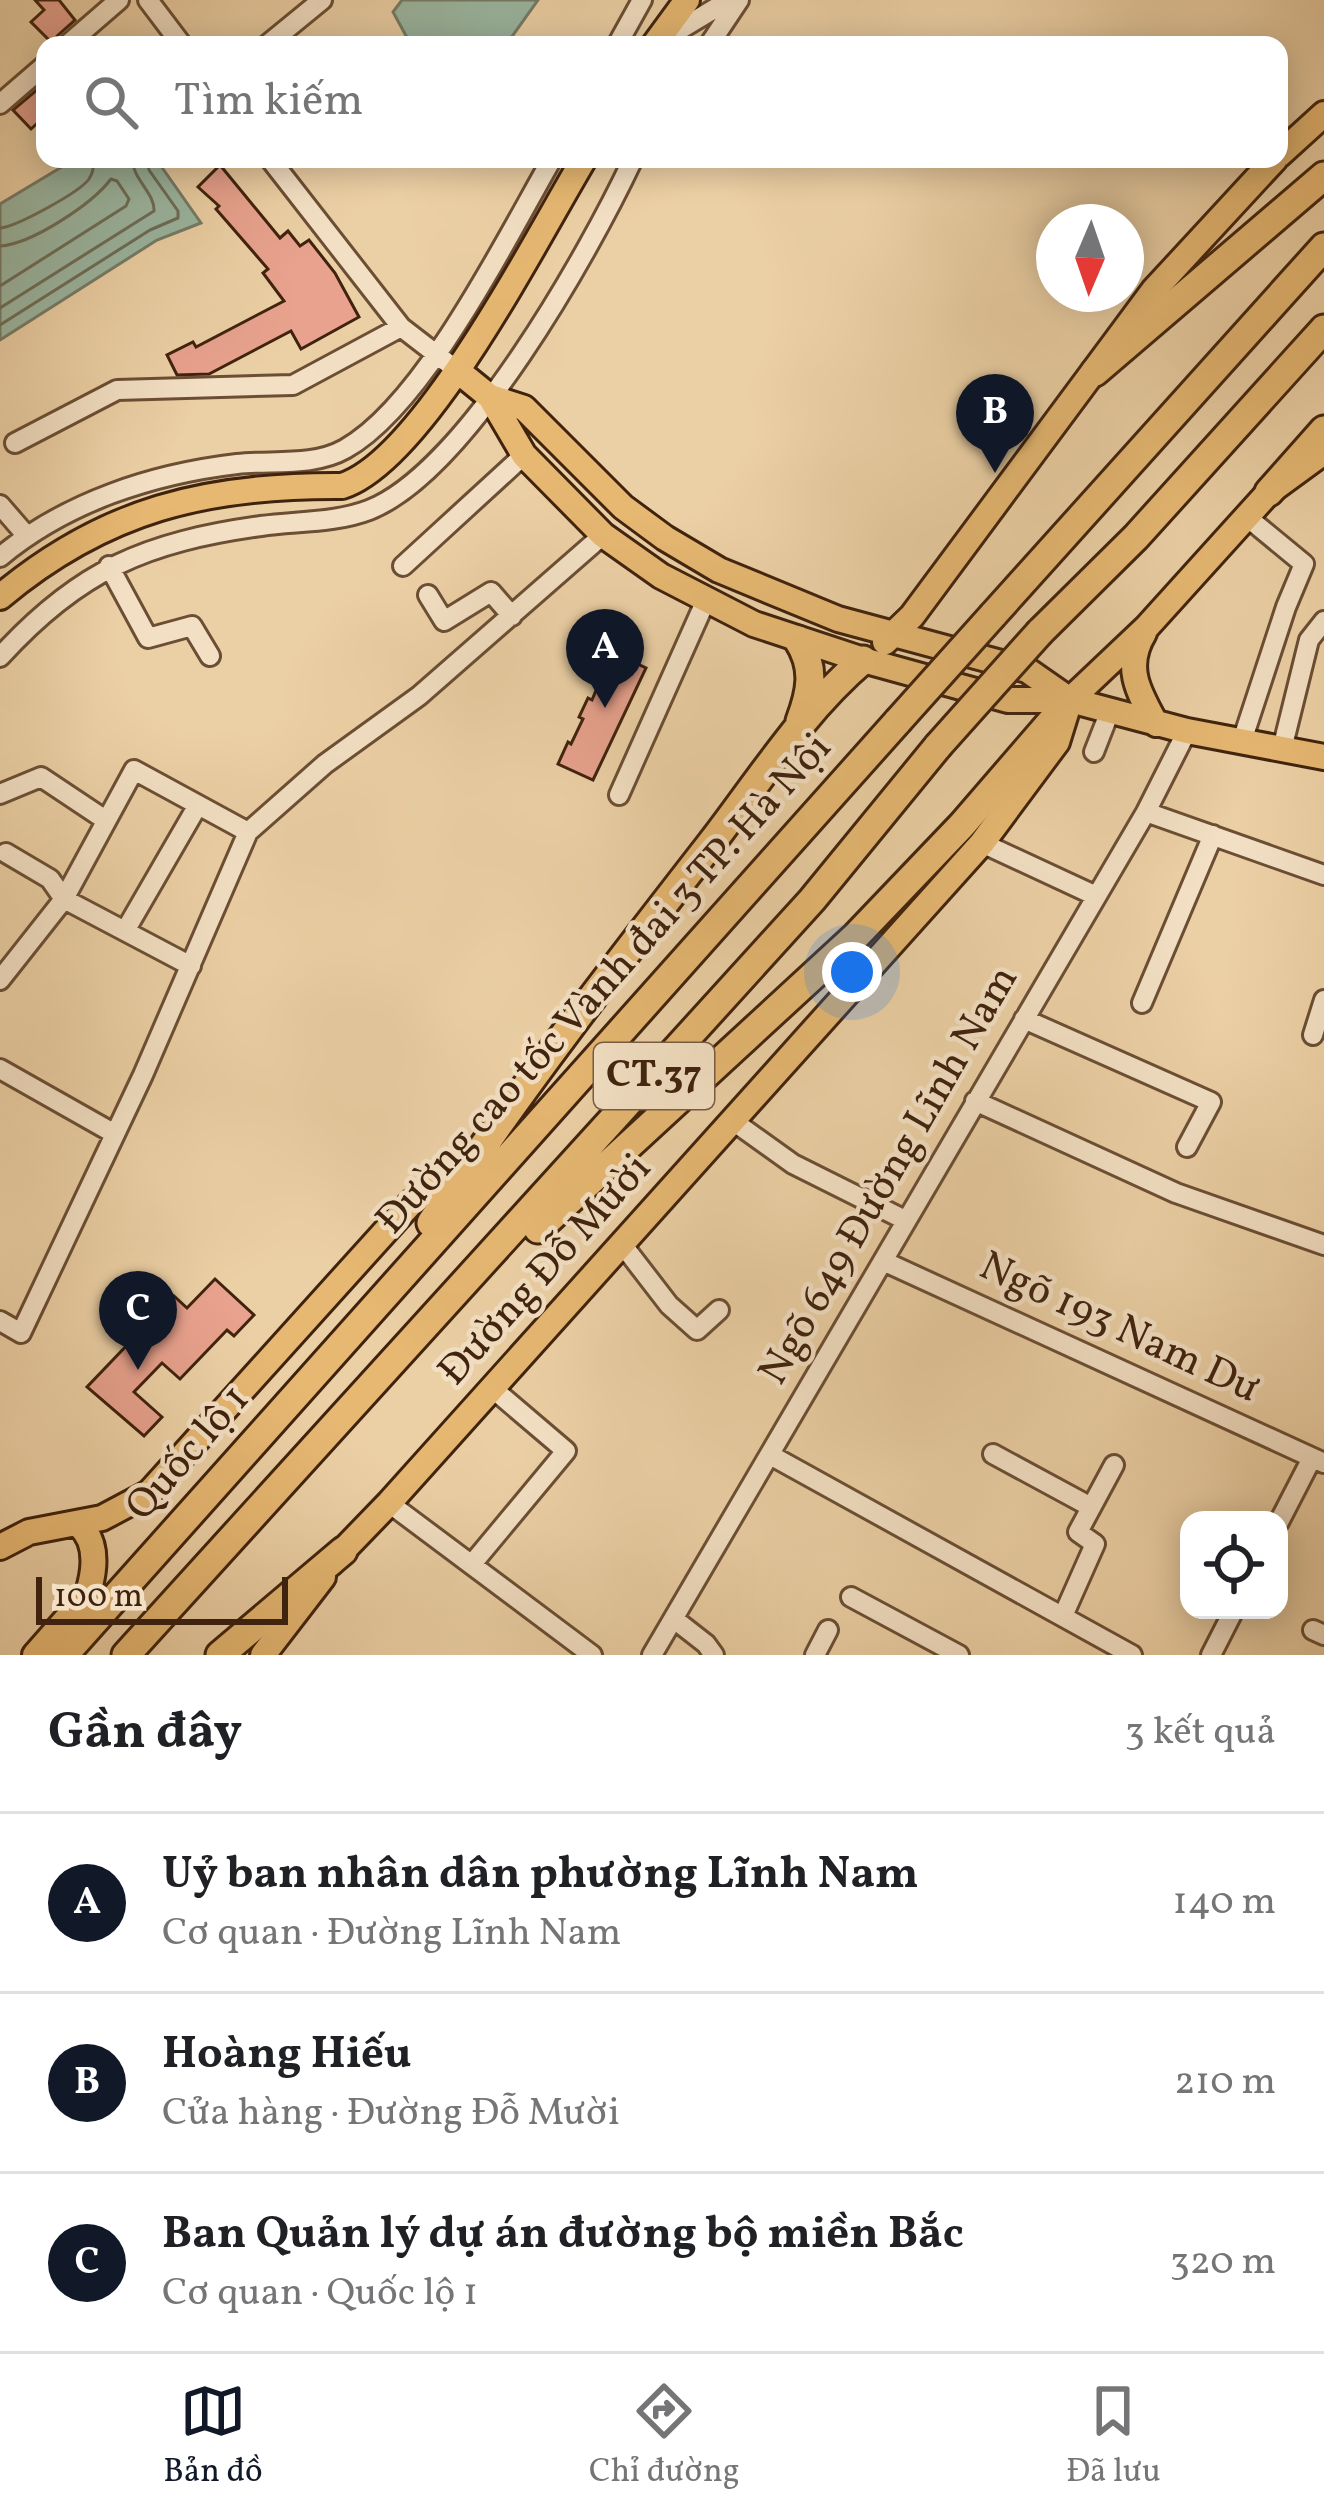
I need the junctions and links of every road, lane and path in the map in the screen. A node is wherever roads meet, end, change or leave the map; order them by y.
1 (119, 0) edge
2 (148, 0) edge
3 (322, 0) edge
4 (642, 0) edge
5 (687, 0) edge
6 (729, 0) edge
7 (739, 0) edge
8 (77, 36) edge
9 (175, 36) edge
10 (278, 36) edge
11 (621, 36) edge
12 (661, 36) edge
13 (669, 36) edge
14 (715, 36) edge
15 (36, 72) edge
16 (0, 104) edge
17 (1324, 115) edge
18 (1288, 147) edge
19 (277, 168) edge
20 (547, 168) edge
21 (579, 168) edge
22 (628, 168) edge
23 (1267, 168) edge
24 (1324, 176) edge
25 (1324, 247) edge
26 (401, 327) junction
27 (1324, 328) edge
28 (433, 354) junction
29 (458, 370) junction
30 (1095, 372) junction
31 (490, 398) junction
32 (1324, 430) edge
33 (15, 443) dead end
34 (1324, 452) edge
35 (524, 455) junction
36 (1269, 492) junction
37 (0, 505) edge
38 (1247, 517) junction
39 (26, 535) junction
40 (603, 535) junction
41 (0, 557) edge
42 (109, 566) junction
43 (404, 566) dead end
44 (428, 595) dead end
45 (0, 597) edge
46 (706, 600) junction
47 (512, 616) junction
48 (1324, 622) edge
49 (1147, 628) junction
50 (892, 636) junction
51 (798, 640) junction
52 (210, 656) dead end
53 (0, 657) edge
54 (863, 660) junction
55 (1070, 700) junction
56 (1110, 711) junction
57 (1156, 724) junction
58 (1187, 731) junction
59 (793, 738) junction
60 (1242, 741) junction
61 (1282, 749) junction
62 (1094, 752) dead end
63 (1324, 757) edge
64 (0, 794) edge
65 (619, 795) dead end
66 (198, 805) junction
67 (1145, 812) junction
68 (104, 819) junction
69 (248, 832) junction
70 (1213, 835) junction
71 (982, 843) junction
72 (6, 853) dead end
73 (1324, 874) edge
74 (1094, 895) junction
75 (64, 899) junction
76 (125, 931) junction
77 (191, 966) junction
78 (0, 980) edge
79 (1324, 1000) edge
80 (1142, 1003) dead end
81 (1024, 1019) junction
82 (1313, 1035) dead end
83 (0, 1069) edge
84 (975, 1101) junction
85 (733, 1121) junction
86 (115, 1134) junction
87 (1187, 1148) dead end
88 (478, 1151) junction
89 (905, 1220) junction
90 (622, 1244) junction
91 (1324, 1245) edge
92 (883, 1261) junction
93 (376, 1306) junction
94 (719, 1310) dead end
95 (0, 1321) edge
96 (492, 1388) junction
97 (361, 1398) junction
98 (993, 1454) dead end
99 (772, 1456) junction
100 (1318, 1461) edge
101 (1114, 1465) dead end
102 (389, 1504) junction
103 (1091, 1507) junction
104 (1286, 1511) edge
105 (78, 1524) junction
106 (0, 1547) edge
107 (343, 1551) junction
108 (472, 1564) junction
109 (139, 1574) junction
110 (86, 1597) junction
111 (851, 1597) dead end
112 (1063, 1616) junction
113 (674, 1619) junction
114 (1229, 1619) edge
115 (828, 1630) dead end
116 (66, 1653) edge
117 (35, 1655) edge
118 (126, 1655) edge
119 (220, 1655) edge
120 (233, 1655) edge
121 (263, 1655) edge
122 (592, 1655) edge
123 (652, 1655) edge
124 (714, 1655) edge
125 (815, 1655) edge
126 (959, 1655) edge
127 (1132, 1655) edge
128 (1210, 1655) edge

1 - 8 street
2 - 9 street
3 - 10 street
4 - 11 street
5 - 12 main road
6 - 13 street
7 - 14 street
15 - 16 street
17 - 18 main road
19 - 26 street
20 - 28 street
21 - 29 main road
22 - 31 street
23 - 30 main road
24 - 30 highway
25 - 93 highway, Đường cao tốc Vành đai 3 TP. Hà Nội / CT.37, bridge
26 - 28 street
26 - 33 street
27 - 97 highway, CT.37, bridge
28 - 29 street
28 - 39 street
29 - 31 main road
29 - 45 main road
30 - 50 main road
31 - 35 main road
31 - 42 street
31 - 50 main road
32 - 36 highway
34 - 36 main road, Đường Đỗ Mười
35 - 40 main road
35 - 43 street
36 - 38 main road, Đường Đỗ Mười
37 - 39 street
38 - 49 main road, Đường Đỗ Mười
38 - 60 street
39 - 41 street
40 - 46 main road
40 - 47 street
42 - 52 street
42 - 53 street
44 - 47 street
46 - 51 main road
46 - 65 street
47 - 69 street
48 - 61 street
49 - 55 main road, Đường Đỗ Mười
49 - 57 main road
50 - 54 main road
50 - 55 main road
51 - 54 main road
51 - 59 highway
54 - 55 main road
54 - 59 highway
55 - 56 main road
55 - 71 main road, Đường Đỗ Mười
55 - 97 highway
56 - 57 main road
56 - 62 street
57 - 58 main road
58 - 60 main road
58 - 67 street, Ngõ 649 Đường Lĩnh Nam
59 - 88 highway
60 - 61 main road
61 - 63 main road
64 - 68 street
66 - 68 street
66 - 69 street
66 - 76 street
67 - 70 street
67 - 74 street, Ngõ 649 Đường Lĩnh Nam
68 - 75 street
69 - 77 street
70 - 73 street
70 - 80 street
71 - 74 street
71 - 85 main road, Đường Đỗ Mười
72 - 75 street
74 - 81 street, Ngõ 649 Đường Lĩnh Nam
75 - 76 street
75 - 78 street
76 - 77 street
77 - 86 street
79 - 82 street
81 - 84 street, Ngõ 649 Đường Lĩnh Nam
81 - 87 street
83 - 86 street
84 - 89 street, Ngõ 649 Đường Lĩnh Nam
84 - 91 street
85 - 89 street
85 - 90 main road, Đường Đỗ Mười
86 - 95 street
88 - 93 highway
88 - 105 main road
89 - 92 street, Ngõ 649 Đường Lĩnh Nam
90 - 94 street
90 - 96 main road, Đường Đỗ Mười
92 - 99 street, Ngõ 649 Đường Lĩnh Nam
92 - 100 street, Ngõ 193 Nam Dư
93 - 109 highway, Quốc lộ 1 / CT.37
96 - 102 main road, Đường Đỗ Mười
96 - 108 street
97 - 118 highway, Quốc lộ 1 / CT.37
98 - 103 street
99 - 112 street
99 - 113 street, Ngõ 649 Đường Lĩnh Nam
100 - 104 street
101 - 103 street
102 - 107 main road, Đường Đỗ Mười
102 - 108 street
103 - 112 street
105 - 106 main road
105 - 110 main road
107 - 119 highway
107 - 120 main road
107 - 121 main road
108 - 122 street
109 - 110 main road
109 - 116 highway, Quốc lộ 1 / CT.37
110 - 116 main road
110 - 117 main road
111 - 126 street
112 - 127 street
113 - 123 street, Ngõ 649 Đường Lĩnh Nam
113 - 124 street
114 - 128 street
115 - 125 street

